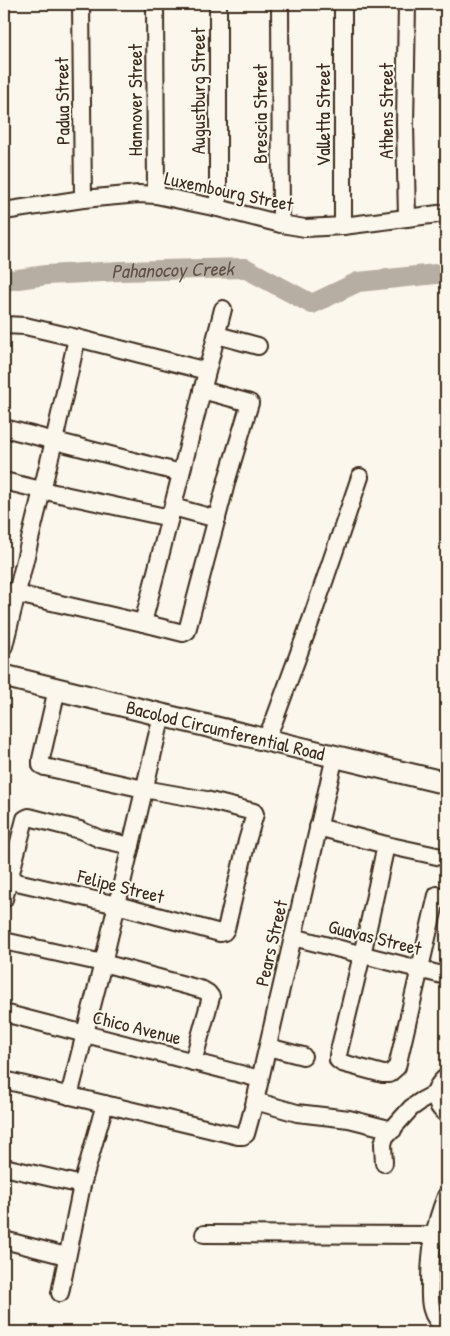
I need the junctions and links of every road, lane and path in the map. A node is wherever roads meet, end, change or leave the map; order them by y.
1 (81, 4) edge
2 (155, 4) edge
3 (218, 4) edge
4 (280, 4) edge
5 (343, 4) edge
6 (407, 4) edge
7 (156, 195) junction
8 (83, 198) junction
9 (218, 208) junction
10 (4, 211) edge
11 (446, 213) edge
12 (407, 218) junction
13 (281, 224) junction
14 (344, 226) junction
15 (223, 310) dead end
16 (4, 325) edge
17 (217, 334) junction
18 (77, 338) junction
19 (258, 346) dead end
20 (207, 371) junction
21 (202, 390) junction
22 (4, 428) edge
23 (54, 441) junction
24 (181, 473) junction
25 (360, 476) dead end
26 (4, 481) edge
27 (42, 490) junction
28 (171, 512) junction
29 (217, 519) junction
30 (10, 593) edge
31 (143, 623) junction
32 (4, 646) edge
33 (4, 676) edge
34 (57, 689) junction
35 (162, 715) junction
36 (266, 740) junction
37 (334, 756) junction
38 (446, 783) edge
39 (144, 789) junction
40 (318, 827) junction
41 (386, 845) junction
42 (131, 846) junction
43 (446, 858) edge
44 (8, 880) junction
45 (437, 895) dead end
46 (4, 899) edge
47 (117, 905) junction
48 (293, 937) junction
49 (4, 941) edge
50 (362, 955) junction
51 (103, 963) junction
52 (420, 969) junction
53 (446, 976) edge
54 (4, 1013) edge
55 (85, 1034) junction
56 (268, 1048) junction
57 (303, 1056) dead end
58 (194, 1062) junction
59 (446, 1077) edge
60 (260, 1079) junction
61 (4, 1080) edge
62 (436, 1093) junction
63 (69, 1096) junction
64 (256, 1100) junction
65 (104, 1104) junction
66 (446, 1114) edge
67 (392, 1130) junction
68 (384, 1163) dead end
69 (4, 1168) edge
70 (82, 1185) junction
71 (446, 1196) edge
72 (439, 1227) edge
73 (204, 1234) dead end
74 (4, 1240) edge
75 (66, 1256) junction
76 (60, 1293) dead end
77 (439, 1310) edge
78 (446, 1328) edge

1 - 8 street, Padua Street
2 - 7 street, Hannover Street
3 - 9 street, Augustburg Street
4 - 13 street, Brescia Street
5 - 14 street, Valletta Street
6 - 12 street, Athens Street
7 - 8 street, Luxembourg Street
7 - 9 street, Luxembourg Street
8 - 10 street, Luxembourg Street
9 - 13 street, Luxembourg Street
11 - 12 street, Luxembourg Street
12 - 14 street, Luxembourg Street
13 - 14 street, Luxembourg Street
15 - 17 street
16 - 18 street
17 - 19 street
17 - 20 street
18 - 20 street
18 - 23 street
20 - 21 street
21 - 24 street
21 - 29 street
22 - 23 street
23 - 24 street
23 - 27 street
24 - 28 street
25 - 36 street
26 - 27 street
27 - 28 street
27 - 30 street
28 - 29 street
28 - 31 street
29 - 31 street
30 - 31 street
30 - 32 street
33 - 34 main road, Bacolod Circumferential Road
34 - 35 main road, Bacolod Circumferential Road
34 - 39 street
35 - 36 main road, Bacolod Circumferential Road
35 - 39 street
36 - 37 main road, Bacolod Circumferential Road
37 - 38 main road, Bacolod Circumferential Road
37 - 40 street, Pears Street
39 - 42 street
39 - 47 street, Felipe Street
40 - 41 street
40 - 48 street, Pears Street
41 - 43 street
41 - 50 street
42 - 44 street
42 - 47 street
44 - 46 street
44 - 47 street, Felipe Street
45 - 52 street
47 - 51 street
48 - 50 street, Guavas Street
48 - 56 street, Pears Street
49 - 51 street
50 - 52 street, Guavas Street
50 - 52 street
51 - 55 street
51 - 58 street
52 - 53 street, Guavas Street
54 - 55 street, Chico Avenue
55 - 58 street, Chico Avenue
55 - 63 street
56 - 57 street
56 - 60 street, Pears Street
58 - 60 street, Chico Avenue
59 - 62 street
60 - 64 street, Pears Street
61 - 63 street
62 - 66 street
62 - 67 street
63 - 65 street
64 - 65 street, Pears Street
64 - 67 street
65 - 70 street
67 - 68 street
69 - 70 street
70 - 75 street
71 - 72 street
72 - 73 street
72 - 77 street
74 - 75 street
75 - 76 street
77 - 78 street

